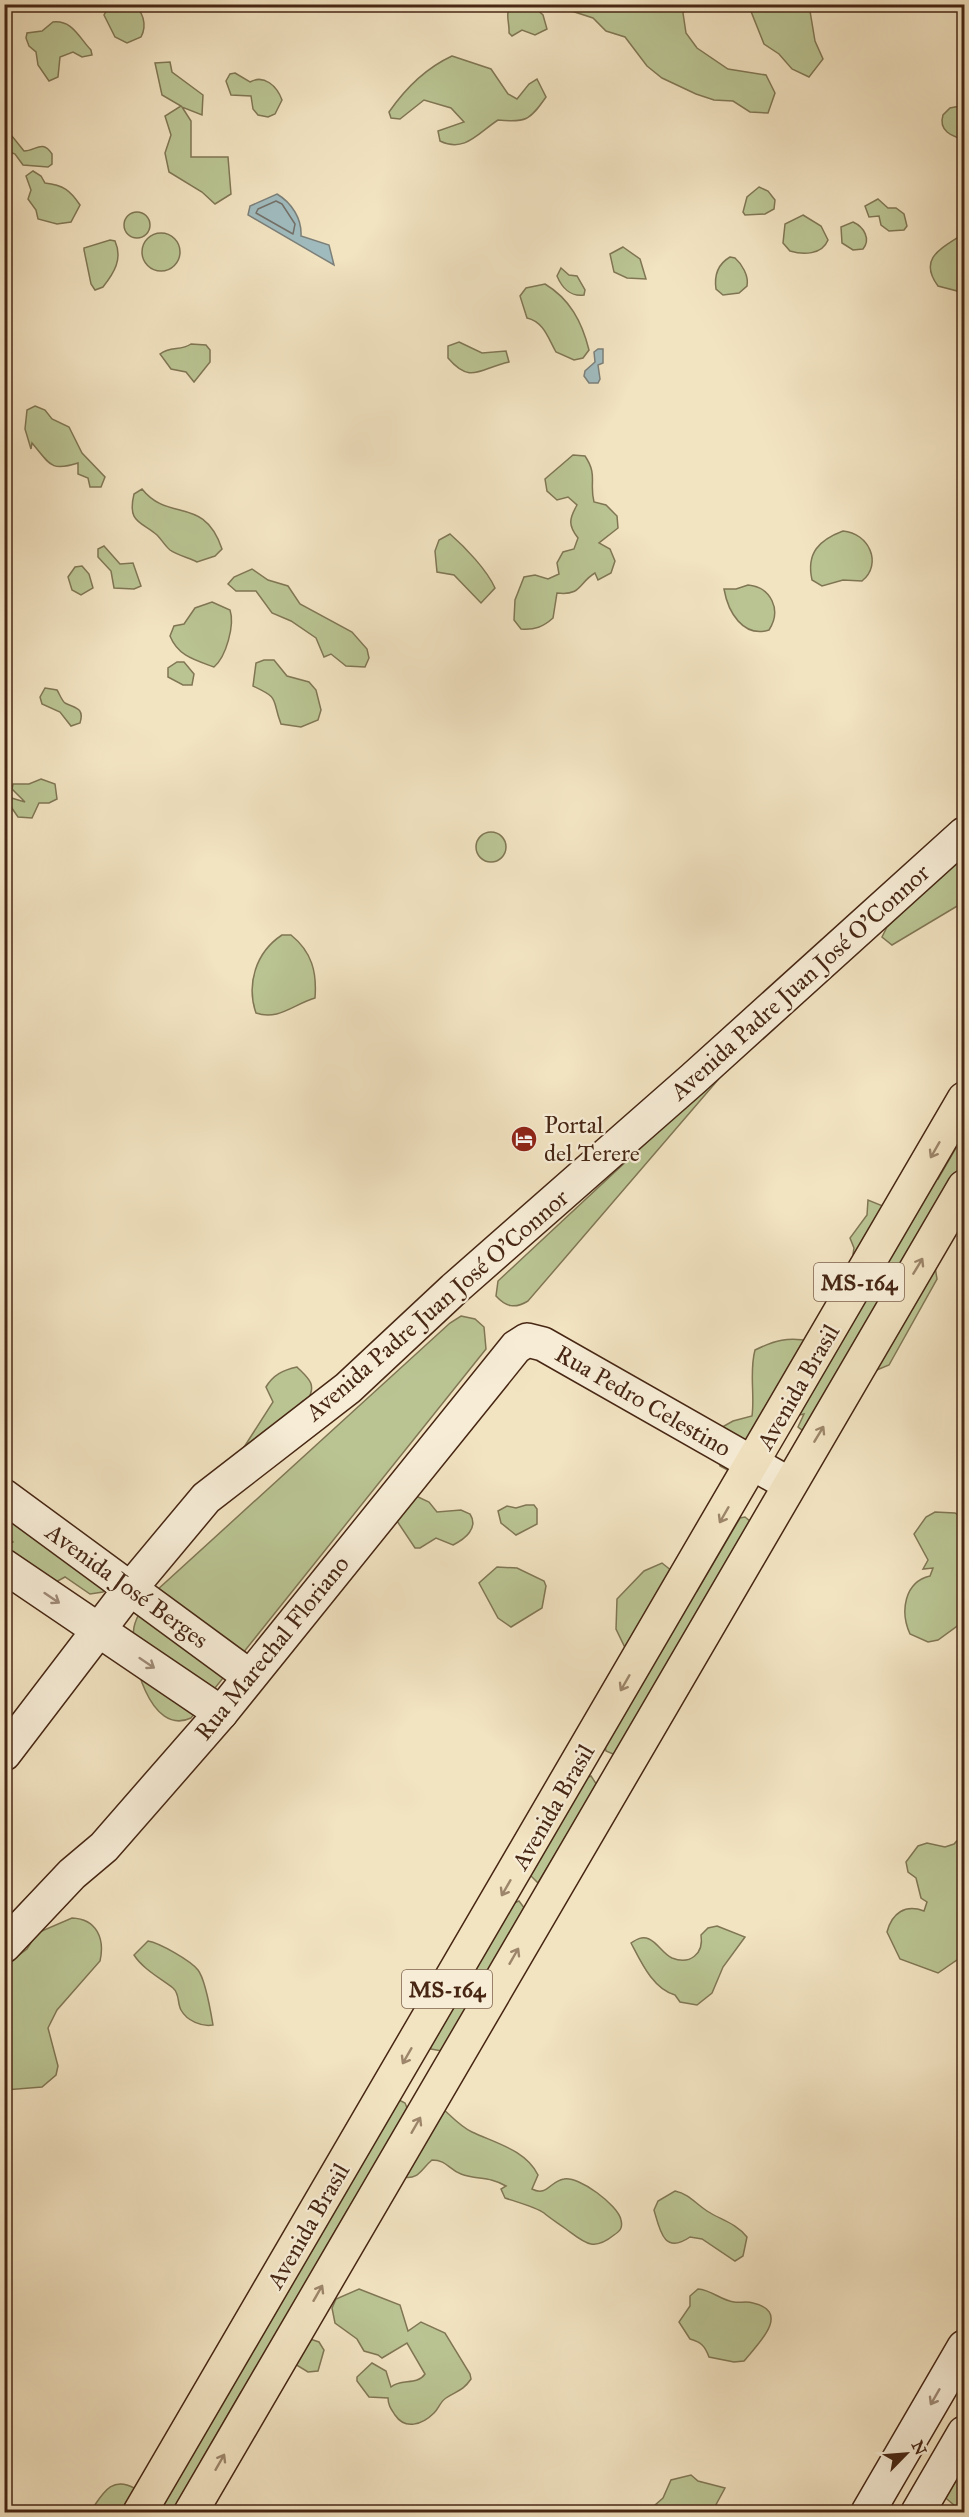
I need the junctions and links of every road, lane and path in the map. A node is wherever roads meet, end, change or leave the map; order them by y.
1 (964, 834) edge
2 (964, 1100) edge
3 (964, 1187) edge
4 (527, 1340) joint
5 (753, 1465) junction
6 (789, 1484) junction
7 (4, 1496) edge
8 (4, 1566) edge
9 (130, 1589) junction
10 (99, 1630) junction
11 (249, 1676) junction
12 (221, 1713) junction
13 (4, 1754) edge
14 (4, 1946) edge
15 (964, 2347) edge
16 (964, 2433) edge
17 (140, 2512) edge
18 (190, 2512) edge
19 (868, 2512) edge
20 (918, 2512) edge

1 - 9 main road, Avenida Padre Juan José O'Connor
2 -> 5 main road, Avenida Brasil / MS-164
6 -> 3 main road, Avenida Brasil / MS-164
4 - 5 main road, Rua Pedro Celestino
4 - 11 main road, Rua Marechal Floriano
5 - 6 main road, Rua Pedro Celestino
5 -> 17 main road, Avenida Brasil / MS-164
18 -> 6 main road, Avenida Brasil / MS-164
7 - 9 main road, Avenida José Berges
8 -> 10 main road, Avenida José Berges
9 - 10 main road, Avenida Padre Juan José O'Connor
9 - 11 main road, Avenida José Berges
10 -> 12 main road, Avenida José Berges
10 - 13 main road, Avenida Padre Juan José O'Connor
11 - 12 main road, Rua Marechal Floriano
12 - 14 main road, Rua Marechal Floriano
15 -> 19 main road
16 - 20 main road

